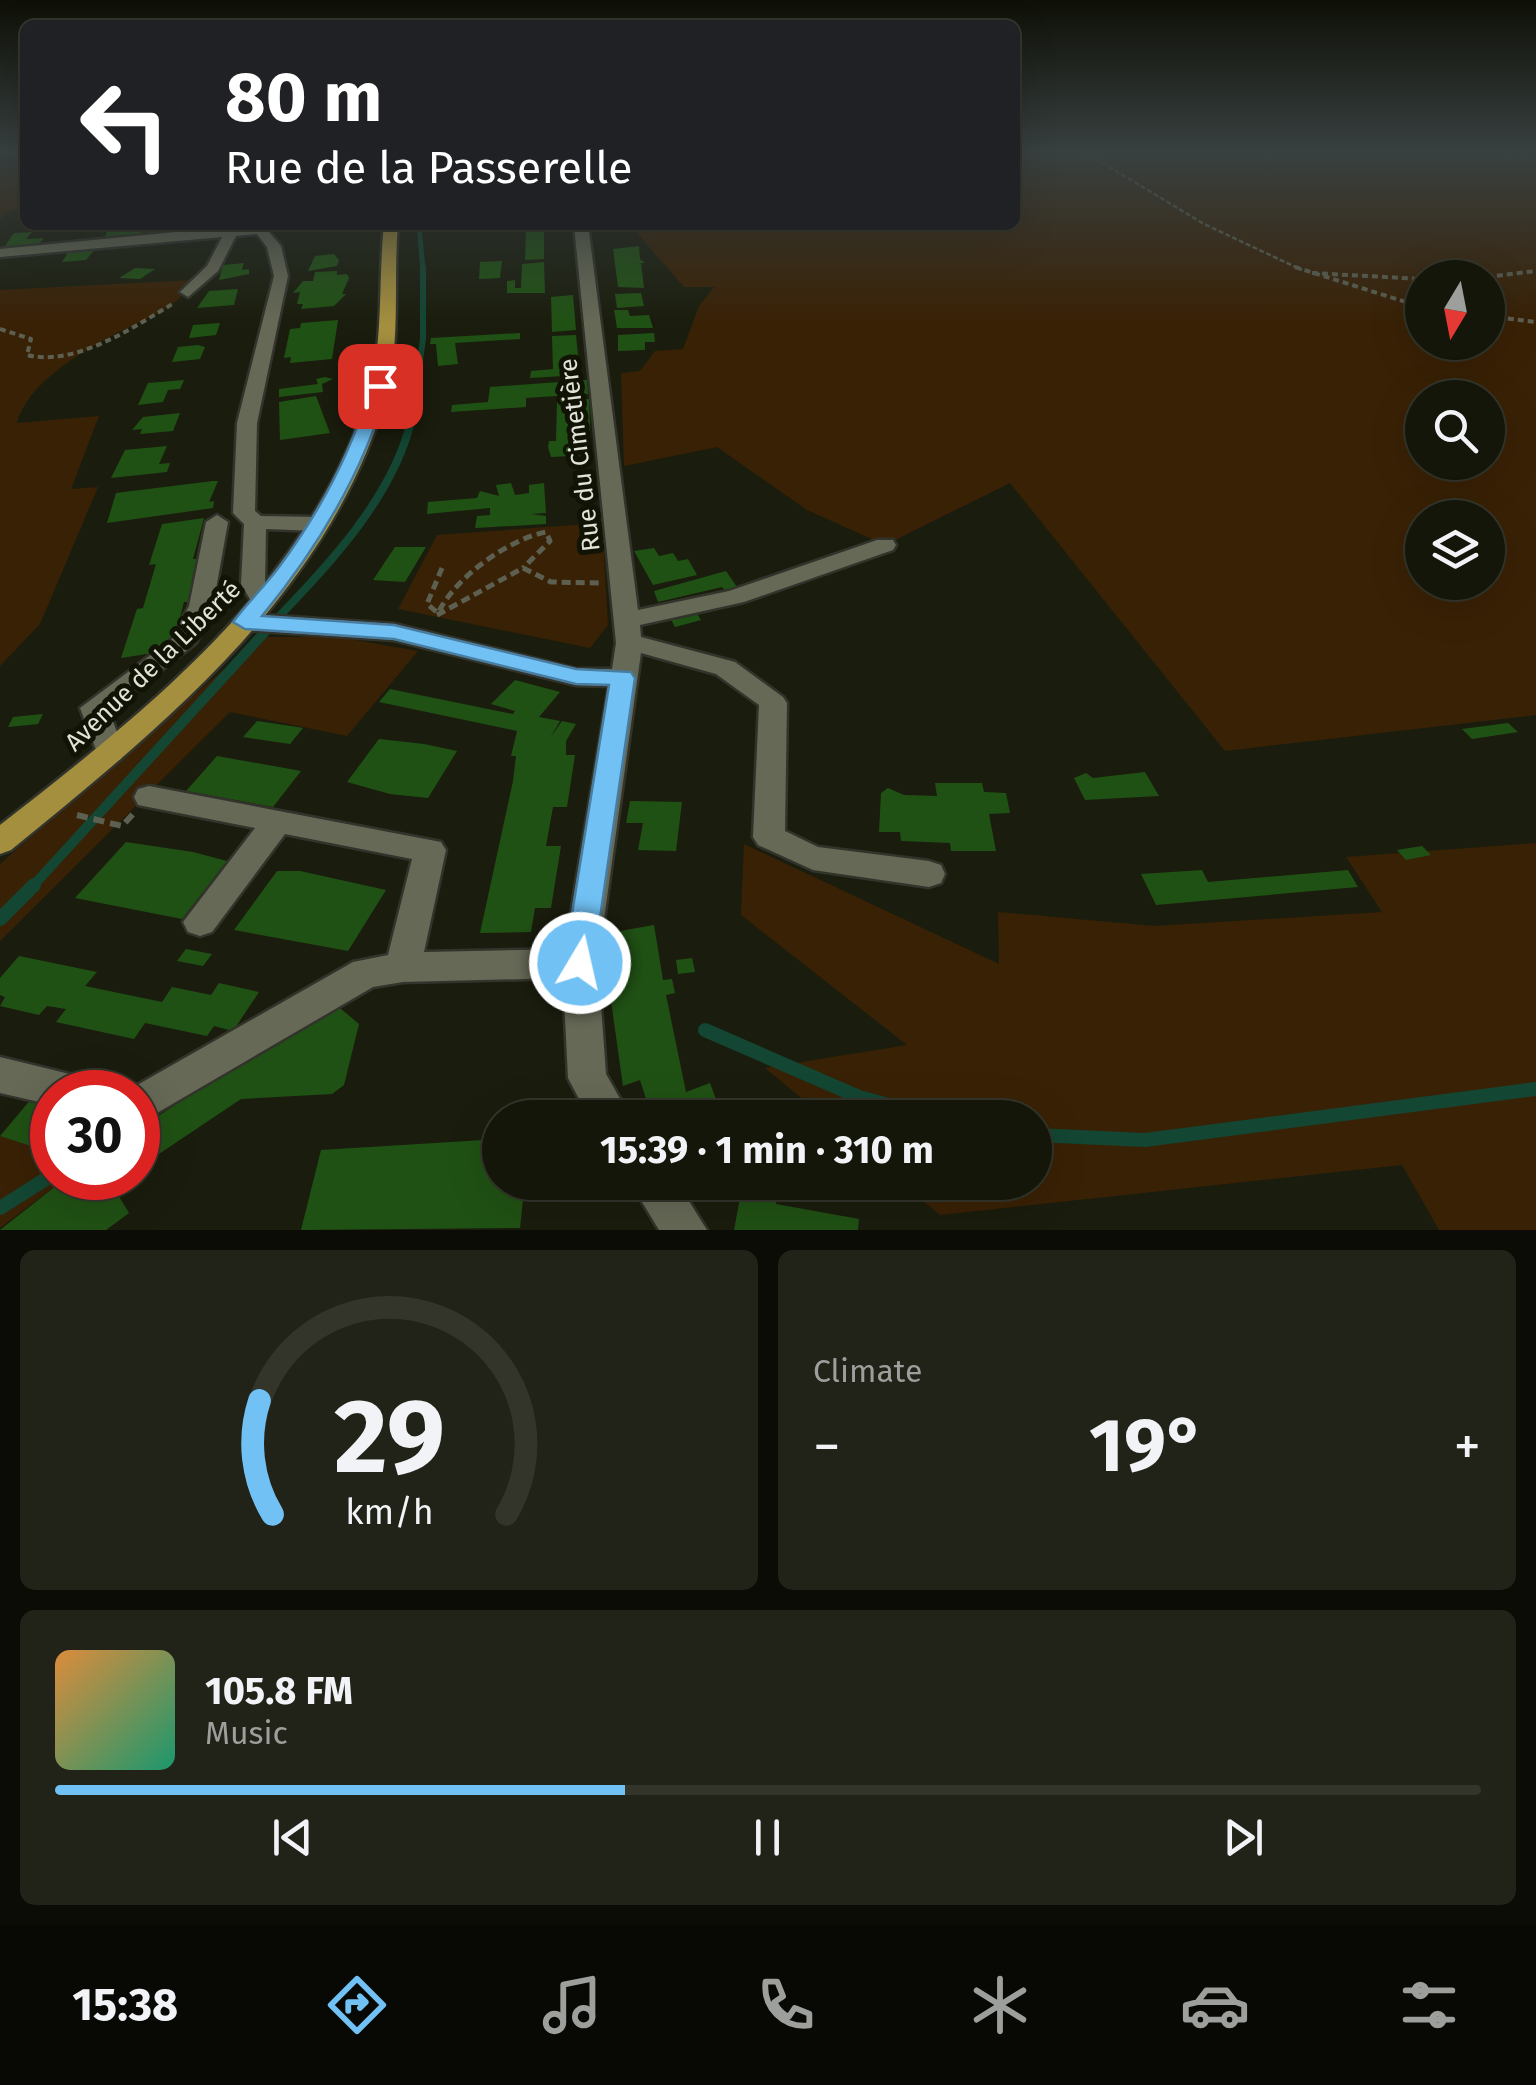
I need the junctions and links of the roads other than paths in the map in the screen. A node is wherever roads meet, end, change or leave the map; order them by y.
1 (244, 230) edge
2 (260, 230) edge
3 (391, 230) edge
4 (582, 230) edge
5 (230, 232) junction
6 (0, 253) edge
7 (188, 292) road end
8 (216, 522) dead end
9 (255, 522) junction
10 (317, 524) junction
11 (885, 545) dead end
12 (254, 612) junction
13 (628, 632) junction
14 (622, 678) junction
15 (110, 753) junction
16 (148, 796) dead end
17 (278, 821) junction
18 (0, 842) edge
19 (930, 874) dead end
20 (200, 922) dead end
21 (580, 963) junction
22 (402, 967) junction
23 (0, 1076) edge
24 (30, 1082) edge
25 (160, 1093) edge
26 (601, 1100) edge
27 (664, 1200) edge
28 (685, 1230) edge

1 - 5 street
2 - 9 street
3 - 10 main road, Avenue de la Liberté
4 - 13 street, Rue du Cimetière
5 - 6 street
5 - 7 street
8 - 15 street
9 - 10 street
9 - 12 street
10 - 12 main road, Avenue de la Liberté
11 - 13 street
12 - 14 street
12 - 15 main road, Avenue de la Liberté
13 - 14 street, Rue du Cimetière
13 - 19 street
14 - 21 street, Rue du Cimetière
15 - 18 main road, Avenue de la Liberté
16 - 17 street
17 - 20 street
17 - 22 street
21 - 22 street
21 - 26 street, Rue du Cimetière
22 - 25 street
23 - 24 street
27 - 28 street

